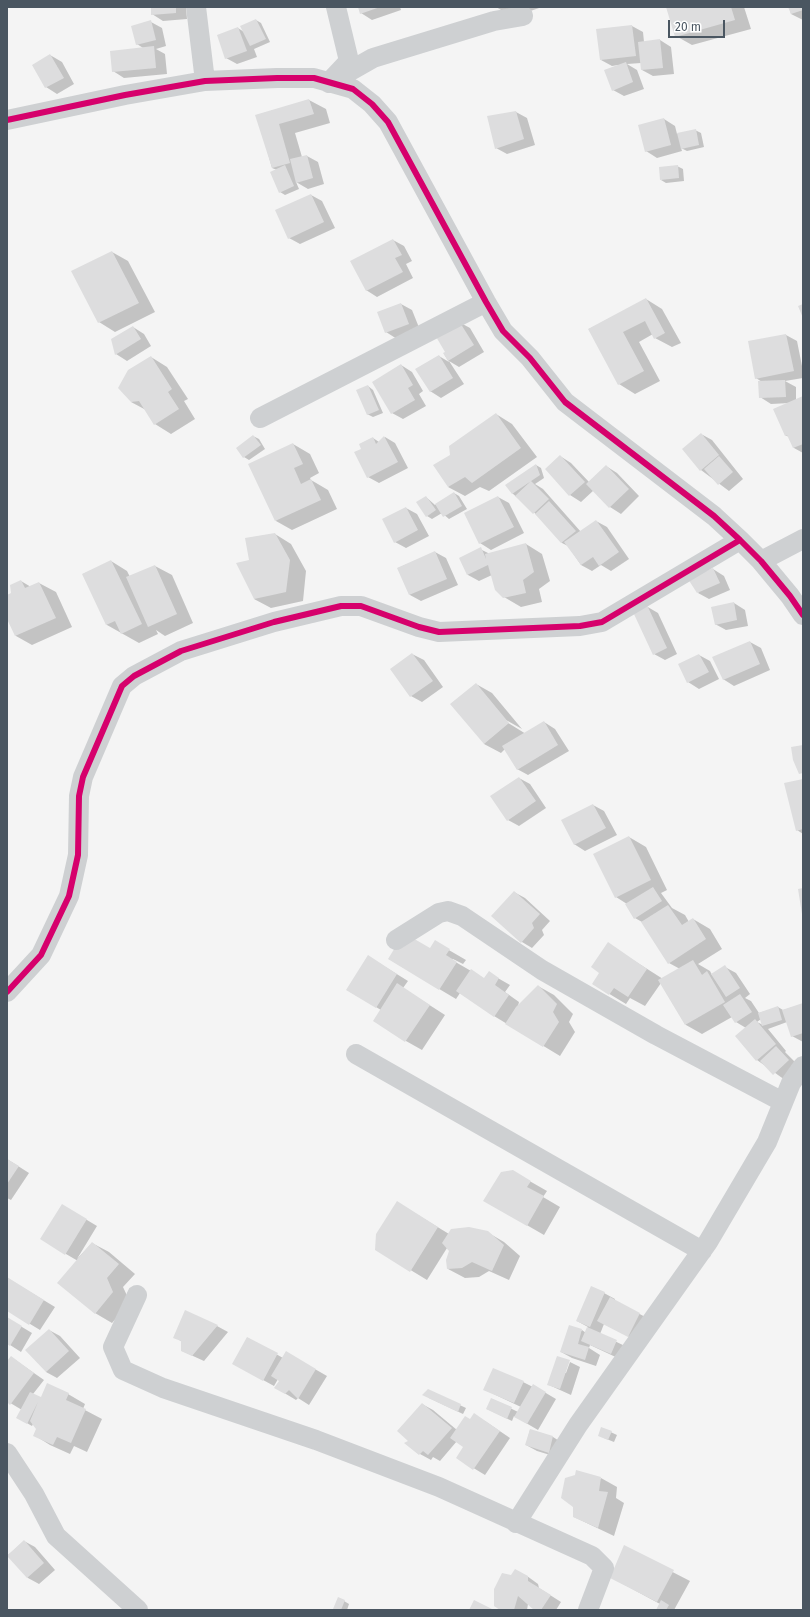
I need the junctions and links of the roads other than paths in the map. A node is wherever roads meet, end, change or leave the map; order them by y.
1 (196, 7) edge
2 (336, 7) edge
3 (523, 16) dead end
4 (205, 81) junction
5 (329, 83) junction
6 (7, 120) edge
7 (486, 302) junction
8 (260, 418) dead end
9 (803, 539) edge
10 (740, 540) junction
11 (761, 561) junction
12 (803, 615) edge
13 (396, 940) dead end
14 (7, 992) edge
15 (356, 1054) dead end
16 (803, 1066) edge
17 (783, 1102) junction
18 (702, 1251) junction
19 (137, 1295) dead end
20 (7, 1454) edge
21 (516, 1523) junction
22 (138, 1610) edge
23 (588, 1610) edge

1 - 4 street
2 - 5 street
3 - 5 street
4 - 5 street
4 - 6 street
5 - 7 street
7 - 8 street
7 - 10 street
9 - 11 street
10 - 11 street
10 - 14 street
11 - 12 street
13 - 17 street
15 - 18 street
16 - 17 street
17 - 18 street
18 - 21 street
19 - 21 street
20 - 22 street
21 - 23 street

